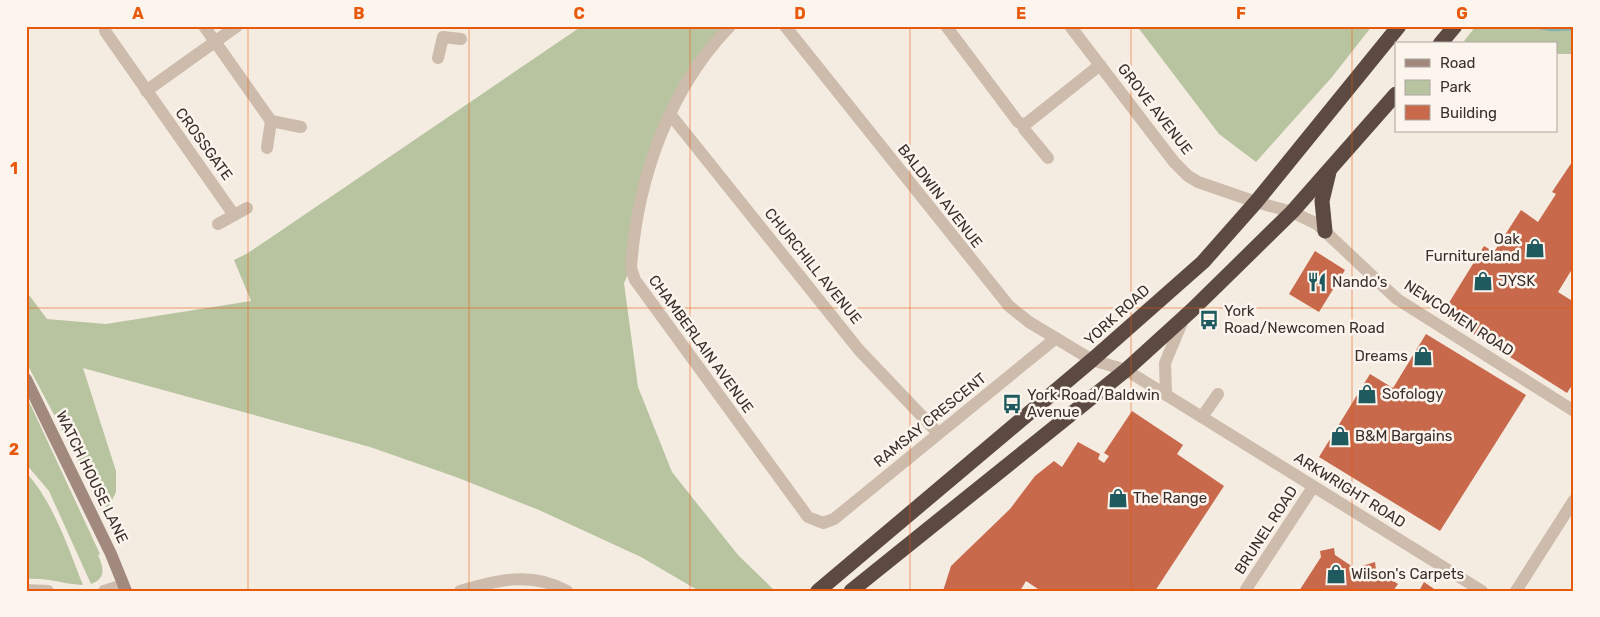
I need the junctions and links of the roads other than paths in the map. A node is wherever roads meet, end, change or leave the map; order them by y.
1 (204, 26) edge
2 (237, 26) edge
3 (435, 26) edge
4 (730, 26) edge
5 (785, 26) edge
6 (946, 26) edge
7 (1070, 26) edge
8 (1400, 26) edge
9 (1455, 26) edge
10 (104, 31) dead end
11 (443, 37) junction
12 (461, 39) dead end
13 (215, 42) junction
14 (1442, 42) edge
15 (438, 58) dead end
16 (1100, 65) junction
17 (146, 91) junction
18 (1395, 95) edge
19 (670, 114) junction
20 (271, 121) junction
21 (1023, 124) junction
22 (301, 127) dead end
23 (267, 148) dead end
24 (1048, 158) dead end
25 (1331, 169) junction
26 (1256, 202) junction
27 (247, 208) dead end
28 (1292, 212) junction
29 (234, 215) junction
30 (218, 224) dead end
31 (1325, 231) junction
32 (1184, 317) junction
33 (1056, 338) junction
34 (1092, 360) junction
35 (1126, 370) junction
36 (26, 379) edge
37 (1218, 394) dead end
38 (1166, 395) junction
39 (1574, 411) edge
40 (1202, 417) junction
41 (938, 433) junction
42 (1313, 487) junction
43 (1574, 500) edge
44 (823, 523) joint
45 (124, 588) edge
46 (26, 590) edge
47 (48, 591) edge
48 (104, 591) edge
49 (460, 591) edge
50 (567, 591) edge
51 (818, 591) edge
52 (851, 591) edge
53 (1245, 591) edge
54 (1482, 591) edge
55 (1516, 591) edge

1 - 13 street
2 - 13 street
3 - 11 street
4 - 19 street, CHAMBERLAIN AVENUE
5 - 33 street, BALDWIN AVENUE
6 - 21 street
7 - 16 street, GROVE AVENUE
8 - 26 highway, YORK ROAD
9 - 14 highway
10 - 17 street, CROSSGATE
11 - 12 street
11 - 15 street
13 - 17 street
13 - 20 street
16 - 21 street
16 - 26 street, GROVE AVENUE
17 - 29 street, CROSSGATE
18 - 25 highway
19 - 41 street, CHURCHILL AVENUE
19 - 44 street, CHAMBERLAIN AVENUE
20 - 22 street
20 - 23 street
21 - 24 street
25 - 28 highway
25 - 31 highway
26 - 28 street, NEWCOMEN ROAD
26 - 34 highway, YORK ROAD
27 - 29 street
28 - 31 street, NEWCOMEN ROAD
28 - 32 highway
29 - 30 street
31 - 39 street, NEWCOMEN ROAD
32 - 35 highway
32 - 38 street
33 - 34 street, BALDWIN AVENUE
33 - 41 street, RAMSAY CRESCENT
34 - 35 street, ARKWRIGHT ROAD
34 - 51 highway, YORK ROAD
35 - 38 street, ARKWRIGHT ROAD
35 - 52 highway
36 - 45 street, WATCH HOUSE LANE
37 - 40 street
38 - 40 street, ARKWRIGHT ROAD
40 - 42 street, ARKWRIGHT ROAD
41 - 44 street, RAMSAY CRESCENT
42 - 53 street, BRUNEL ROAD
42 - 54 street, ARKWRIGHT ROAD
43 - 55 street
45 - 48 street
46 - 47 street
49 - 50 street

